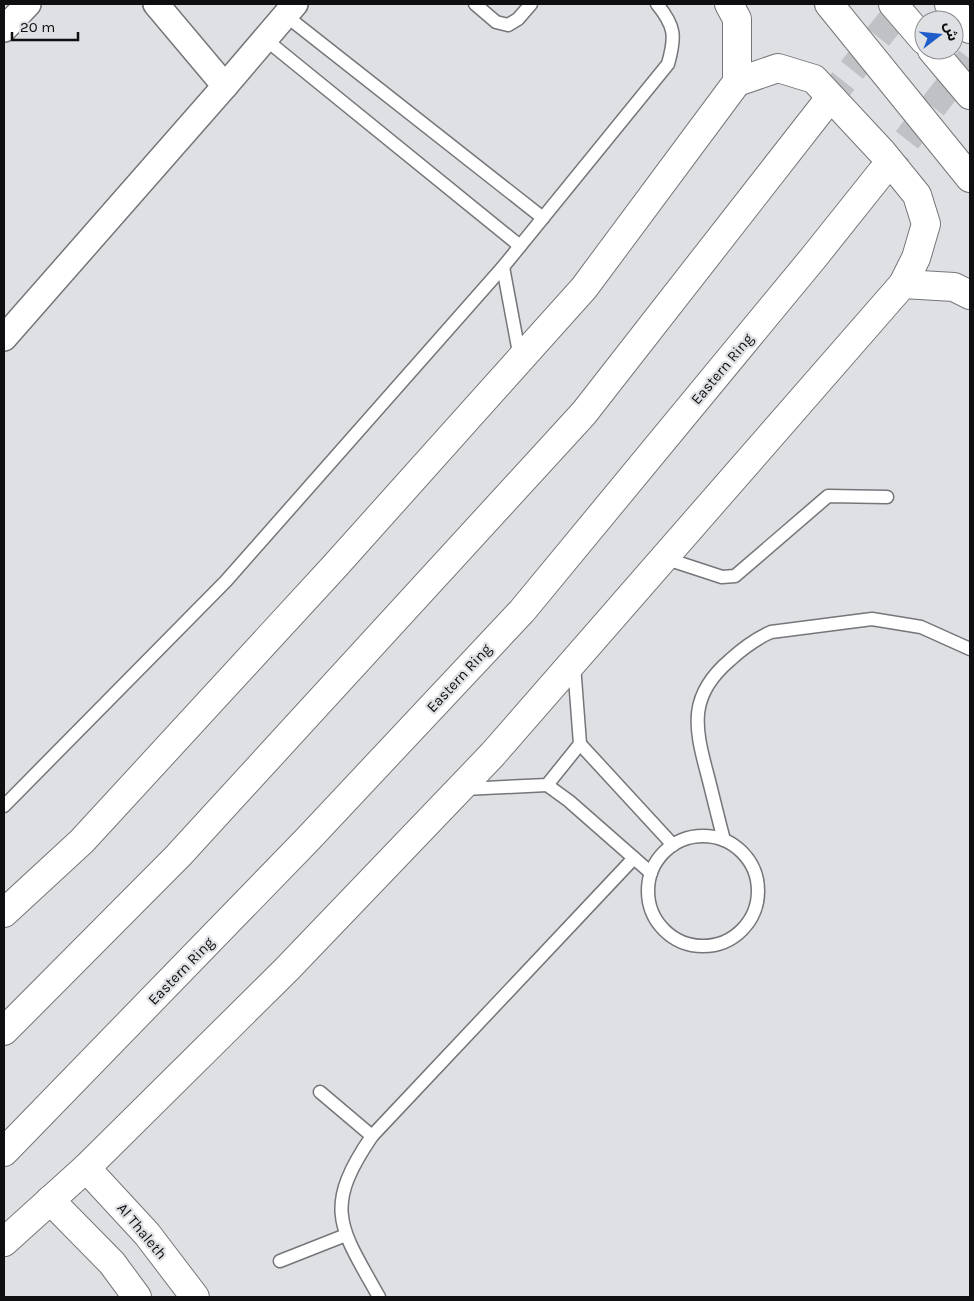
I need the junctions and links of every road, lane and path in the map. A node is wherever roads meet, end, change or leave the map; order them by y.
1 (28, 4) edge
2 (156, 4) edge
3 (475, 4) edge
4 (531, 4) edge
5 (657, 4) edge
6 (729, 4) edge
7 (829, 4) edge
8 (893, 4) edge
9 (949, 4) edge
10 (290, 10) edge
11 (914, 28) edge
12 (4, 29) edge
13 (970, 29) edge
14 (265, 39) junction
15 (940, 60) edge
16 (737, 82) junction
17 (225, 86) junction
18 (970, 95) edge
19 (826, 103) tunnel mouth
20 (881, 173) tunnel mouth
21 (970, 178) edge
22 (543, 218) junction
23 (520, 246) junction
24 (503, 267) junction
25 (903, 284) junction
26 (970, 295) edge
27 (4, 338) edge
28 (520, 360) junction
29 (887, 497) dead end
30 (664, 558) junction
31 (970, 649) edge
32 (574, 661) junction
33 (580, 744) junction
34 (547, 785) junction
35 (459, 789) junction
36 (4, 806) edge
37 (724, 840) junction
38 (673, 845) junction
39 (634, 858) junction
40 (651, 873) junction
41 (4, 913) edge
42 (4, 1031) edge
43 (320, 1092) dead end
44 (372, 1136) junction
45 (4, 1152) edge
46 (86, 1168) junction
47 (50, 1200) junction
48 (346, 1235) junction
49 (4, 1242) edge
50 (280, 1261) dead end
51 (137, 1297) edge
52 (195, 1297) edge
53 (379, 1297) edge

1 - 12 street
2 - 17 street
3 - 4 lane
5 - 22 lane
6 - 16 main road
7 - 21 main road
8 - 11 main road
9 - 13 main road
10 - 14 street
10 - 22 lane
14 - 17 street
14 - 23 lane
15 - 18 main road
16 - 25 main road
16 - 28 main road
17 - 27 street
19 - 42 main road
20 - 45 main road, Eastern Ring
22 - 23 lane
23 - 24 lane
24 - 28 lane
24 - 36 lane
25 - 26 main road
25 - 30 main road
28 - 41 main road
29 - 30 lane
30 - 32 main road
31 - 37 lane
32 - 33 lane
32 - 35 main road
33 - 34 lane
33 - 38 lane
34 - 35 lane
34 - 39 lane
35 - 46 main road
37 - 38 lane
37 - 40 lane
38 - 40 lane
39 - 40 lane
39 - 44 lane
43 - 44 lane
44 - 48 lane
46 - 47 main road
46 - 52 main road, Al Thaleth
47 - 49 main road
47 - 51 main road
48 - 50 lane
48 - 53 lane

